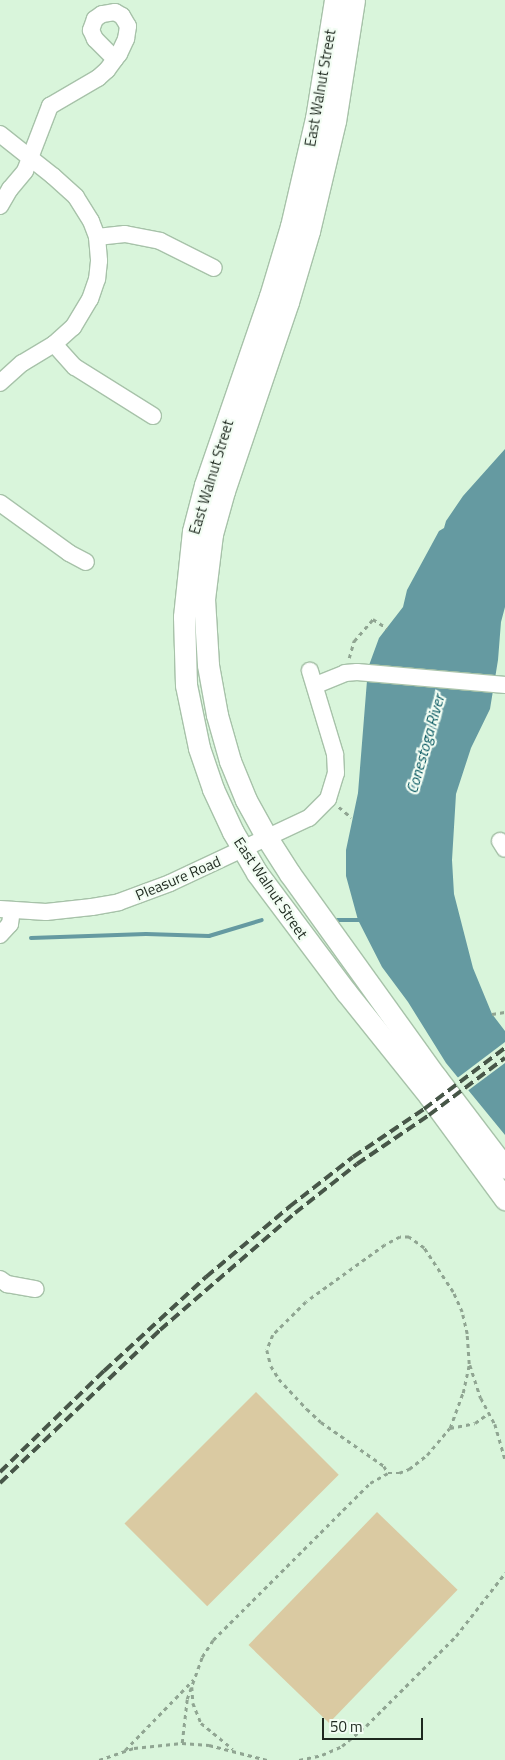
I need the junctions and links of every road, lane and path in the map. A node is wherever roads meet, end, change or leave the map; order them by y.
1 (344, 8) edge
2 (115, 59) dead end
3 (0, 134) edge
4 (31, 158) junction
5 (0, 206) edge
6 (97, 237) junction
7 (214, 268) dead end
8 (54, 344) junction
9 (0, 383) edge
10 (153, 416) dead end
11 (0, 503) edge
12 (86, 562) dead end
13 (387, 628) dead end
14 (345, 673) junction
15 (500, 684) edge
16 (267, 838) junction
17 (243, 850) junction
18 (6, 909) edge
19 (0, 936) edge
20 (505, 1012) edge
21 (492, 1014) dead end
22 (505, 1168) edge
23 (505, 1199) edge
24 (0, 1279) edge
25 (36, 1289) dead end
26 (469, 1364) junction
27 (489, 1413) junction
28 (450, 1428) junction
29 (505, 1460) edge
30 (388, 1473) junction
31 (505, 1573) edge
32 (194, 1679) junction
33 (192, 1686) junction
34 (182, 1743) junction
35 (234, 1750) junction
36 (124, 1751) junction
37 (99, 1760) edge
38 (267, 1760) edge
39 (299, 1760) edge

1 - 16 main road, East Walnut Street
1 - 17 main road, East Walnut Street
2 - 4 street
3 - 4 street
4 - 5 street
4 - 6 street
6 - 7 street
6 - 8 street
8 - 9 street
8 - 10 street
11 - 12 street
13 - 14 path
14 - 15 street
14 - 16 street, Pleasure Road
16 - 17 street, Pleasure Road
16 - 22 main road, East Walnut Street
17 - 18 street, Pleasure Road
17 - 23 main road, East Walnut Street
18 - 19 street
20 - 21 path
24 - 25 street
26 - 27 path
26 - 28 path
26 - 30 path
27 - 28 path
27 - 29 path
28 - 30 path
30 - 32 path
31 - 39 path
32 - 33 path
32 - 36 path
33 - 34 path
33 - 35 path
34 - 35 path
34 - 36 path
35 - 38 path
36 - 37 path

